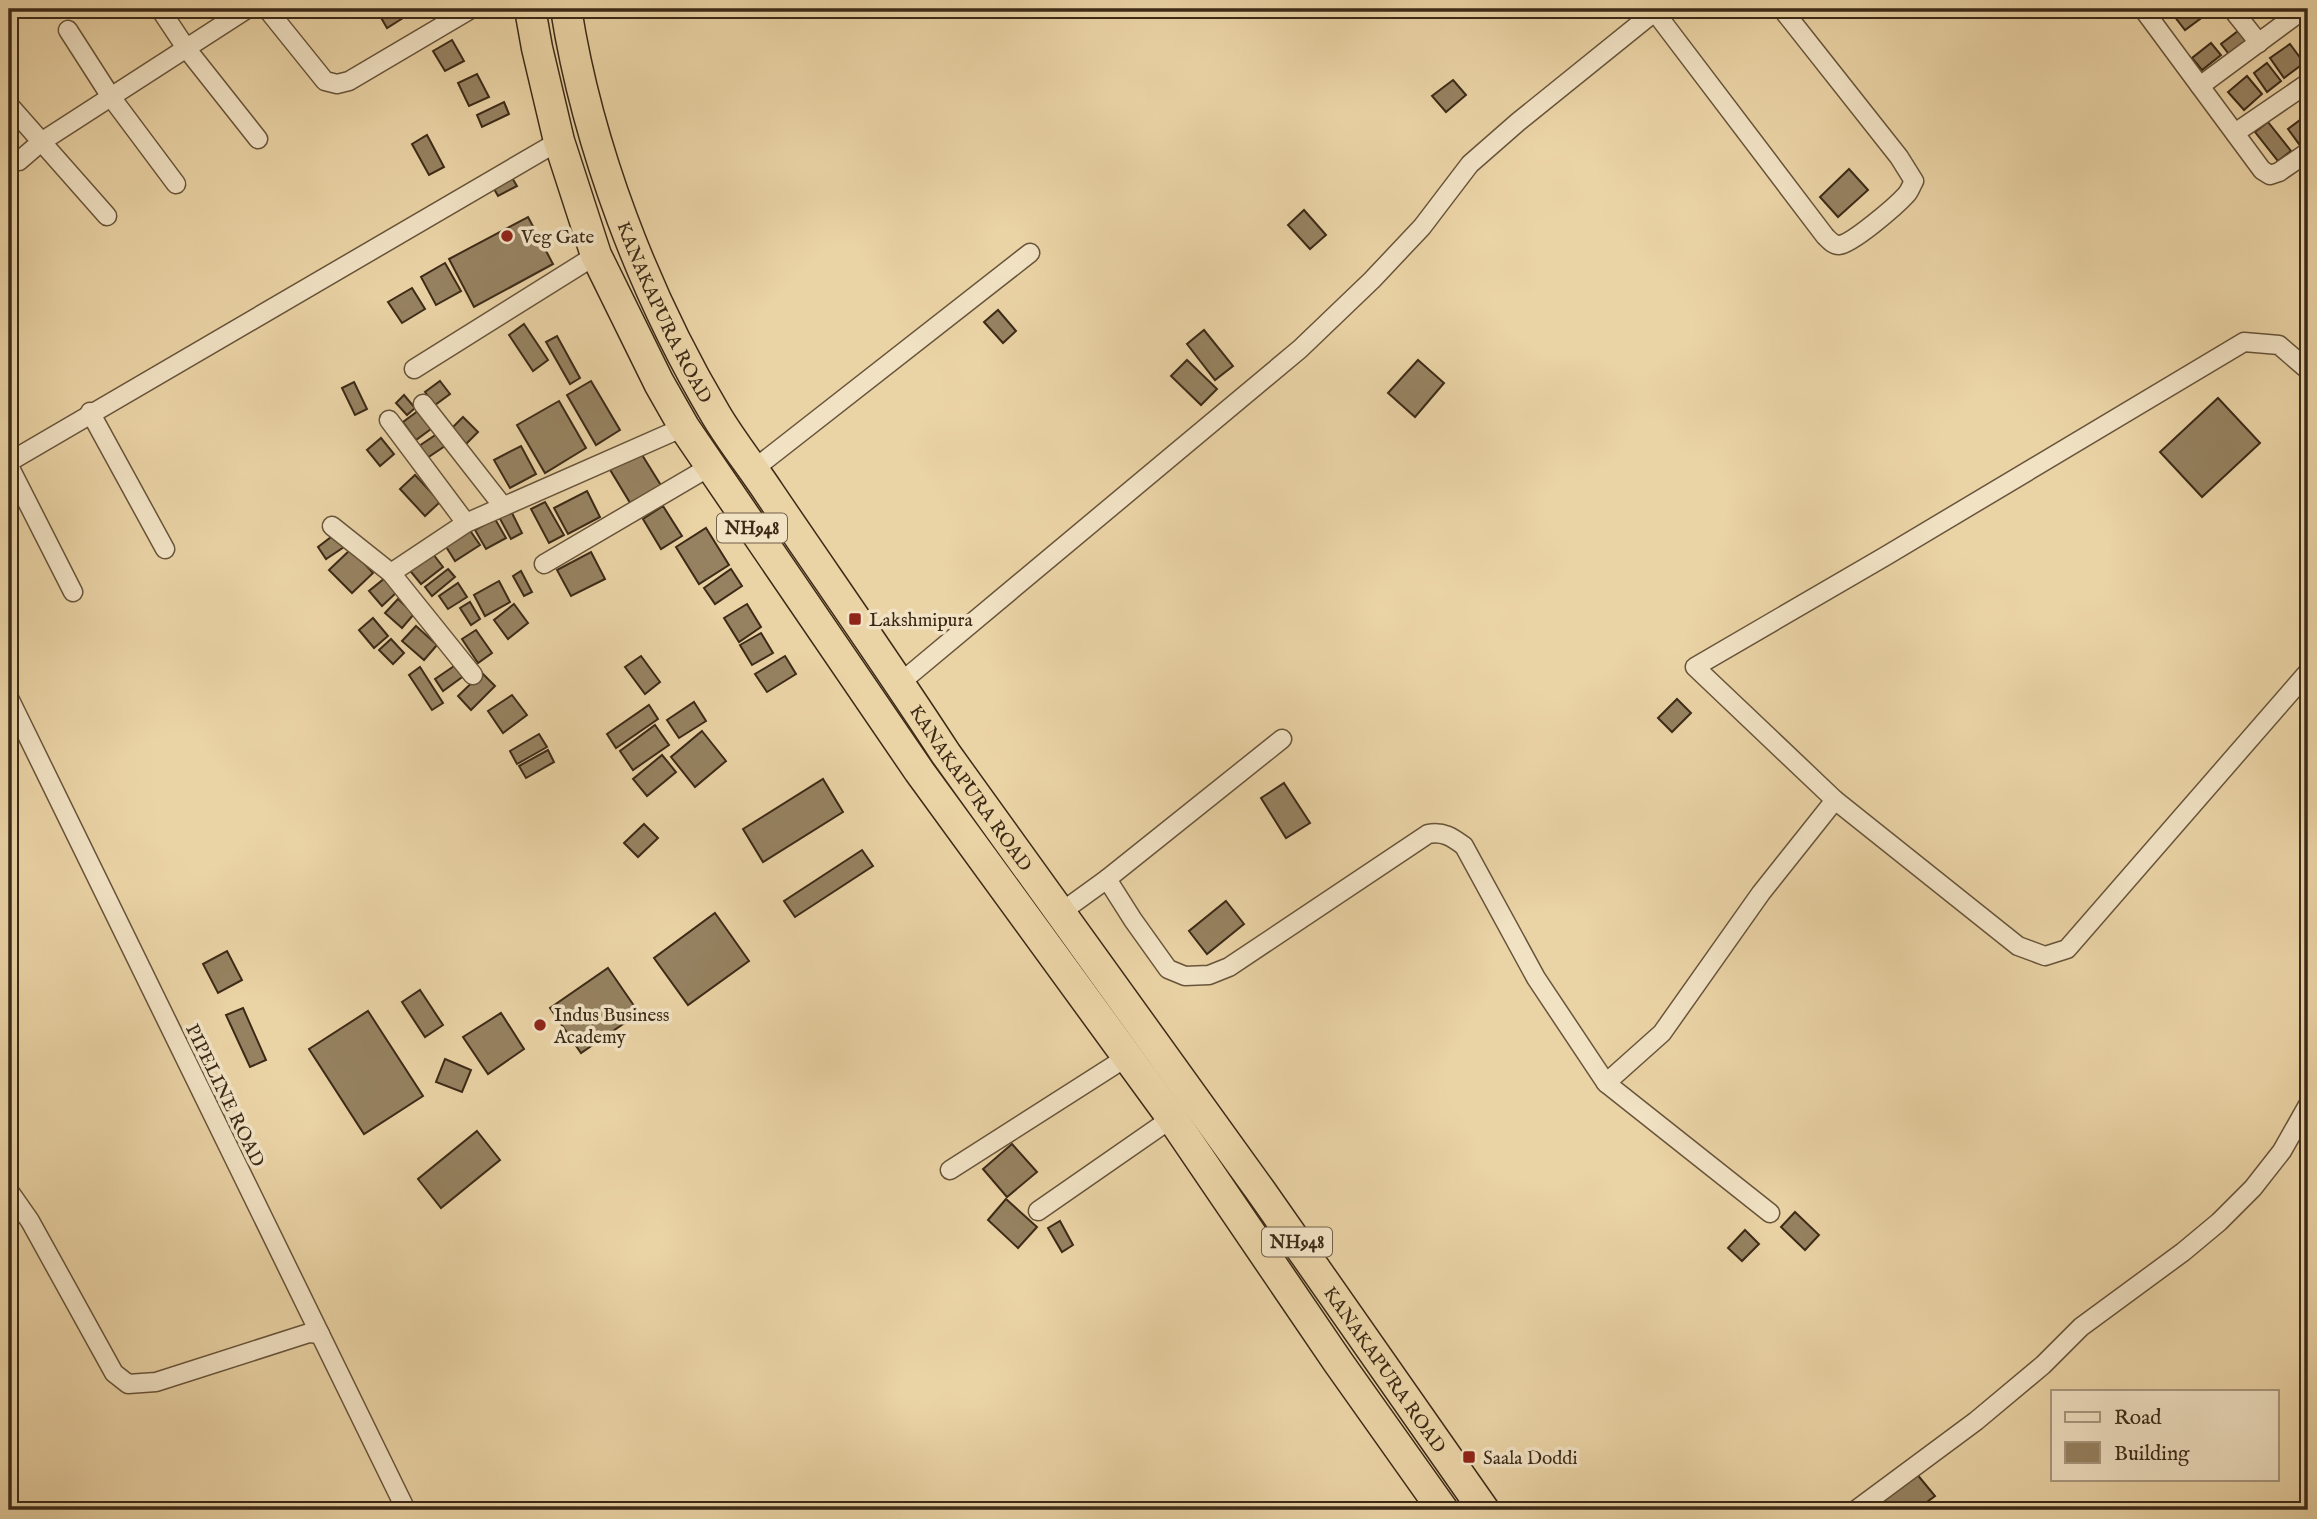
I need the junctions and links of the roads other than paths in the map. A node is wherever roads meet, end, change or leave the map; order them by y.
1 (160, 9) edge
2 (247, 9) edge
3 (268, 9) edge
4 (471, 9) edge
5 (530, 9) edge
6 (566, 9) edge
7 (1782, 9) edge
8 (2143, 9) edge
9 (2232, 9) edge
10 (2304, 9) edge
11 (1657, 10) edge
12 (68, 30) dead end
13 (2259, 43) junction
14 (186, 48) junction
15 (2308, 83) edge
16 (2200, 86) junction
17 (111, 97) junction
18 (9, 105) edge
19 (2235, 133) junction
20 (258, 139) dead end
21 (559, 141) junction
22 (41, 142) junction
23 (2308, 152) edge
24 (19, 162) dead end
25 (176, 184) dead end
26 (107, 216) dead end
27 (1030, 253) dead end
28 (596, 255) junction
29 (414, 369) dead end
30 (2308, 370) edge
31 (423, 404) dead end
32 (90, 412) junction
33 (389, 419) dead end
34 (684, 427) junction
35 (9, 464) edge
36 (711, 466) junction
37 (754, 469) junction
38 (502, 505) junction
39 (466, 523) junction
40 (332, 526) dead end
41 (165, 549) dead end
42 (544, 564) dead end
43 (391, 573) junction
44 (73, 592) dead end
45 (2308, 672) edge
46 (473, 675) dead end
47 (900, 683) junction
48 (9, 698) edge
49 (1282, 739) dead end
50 (1835, 800) junction
51 (1107, 879) junction
52 (1060, 913) junction
53 (1093, 985) junction
54 (1127, 1057) junction
55 (1606, 1083) junction
56 (2308, 1105) edge
57 (1172, 1118) junction
58 (950, 1170) dead end
59 (9, 1191) edge
60 (1038, 1211) dead end
61 (1770, 1213) dead end
62 (320, 1334) junction
63 (406, 1510) edge
64 (1443, 1510) edge
65 (1484, 1510) edge
66 (1856, 1510) edge

1 - 14 street
2 - 14 street
3 - 4 street
5 - 21 highway, KANAKAPURA ROAD / NH948
6 - 37 highway, KANAKAPURA ROAD / NH948
7 - 11 street
8 - 16 street
9 - 13 street
10 - 13 street
11 - 47 street
12 - 17 street
13 - 16 street
14 - 17 street
14 - 20 street
15 - 19 street
16 - 19 street
17 - 22 street
17 - 25 street
18 - 22 street
19 - 23 street
21 - 28 highway, KANAKAPURA ROAD / NH948
21 - 32 street
22 - 24 street
22 - 26 street
27 - 37 street
28 - 29 street
28 - 34 highway, KANAKAPURA ROAD / NH948
30 - 50 street
31 - 38 street
32 - 35 street
32 - 41 street
33 - 39 street
34 - 36 highway, KANAKAPURA ROAD / NH948
34 - 38 street
35 - 44 street
36 - 42 street
36 - 53 highway, KANAKAPURA ROAD / NH948
37 - 47 highway, KANAKAPURA ROAD / NH948
38 - 39 street
39 - 43 street
40 - 43 street
43 - 46 street
45 - 50 street
47 - 52 highway, KANAKAPURA ROAD / NH948
48 - 62 street, PIPELINE ROAD
49 - 51 street
50 - 55 street
51 - 52 street
51 - 55 street
52 - 53 highway, KANAKAPURA ROAD / NH948
53 - 54 highway, KANAKAPURA ROAD / NH948
53 - 65 highway, KANAKAPURA ROAD / NH948
54 - 57 highway, KANAKAPURA ROAD / NH948
54 - 58 street
55 - 61 street
56 - 66 street
57 - 60 street
57 - 64 highway, KANAKAPURA ROAD / NH948
59 - 62 street
62 - 63 street, PIPELINE ROAD

